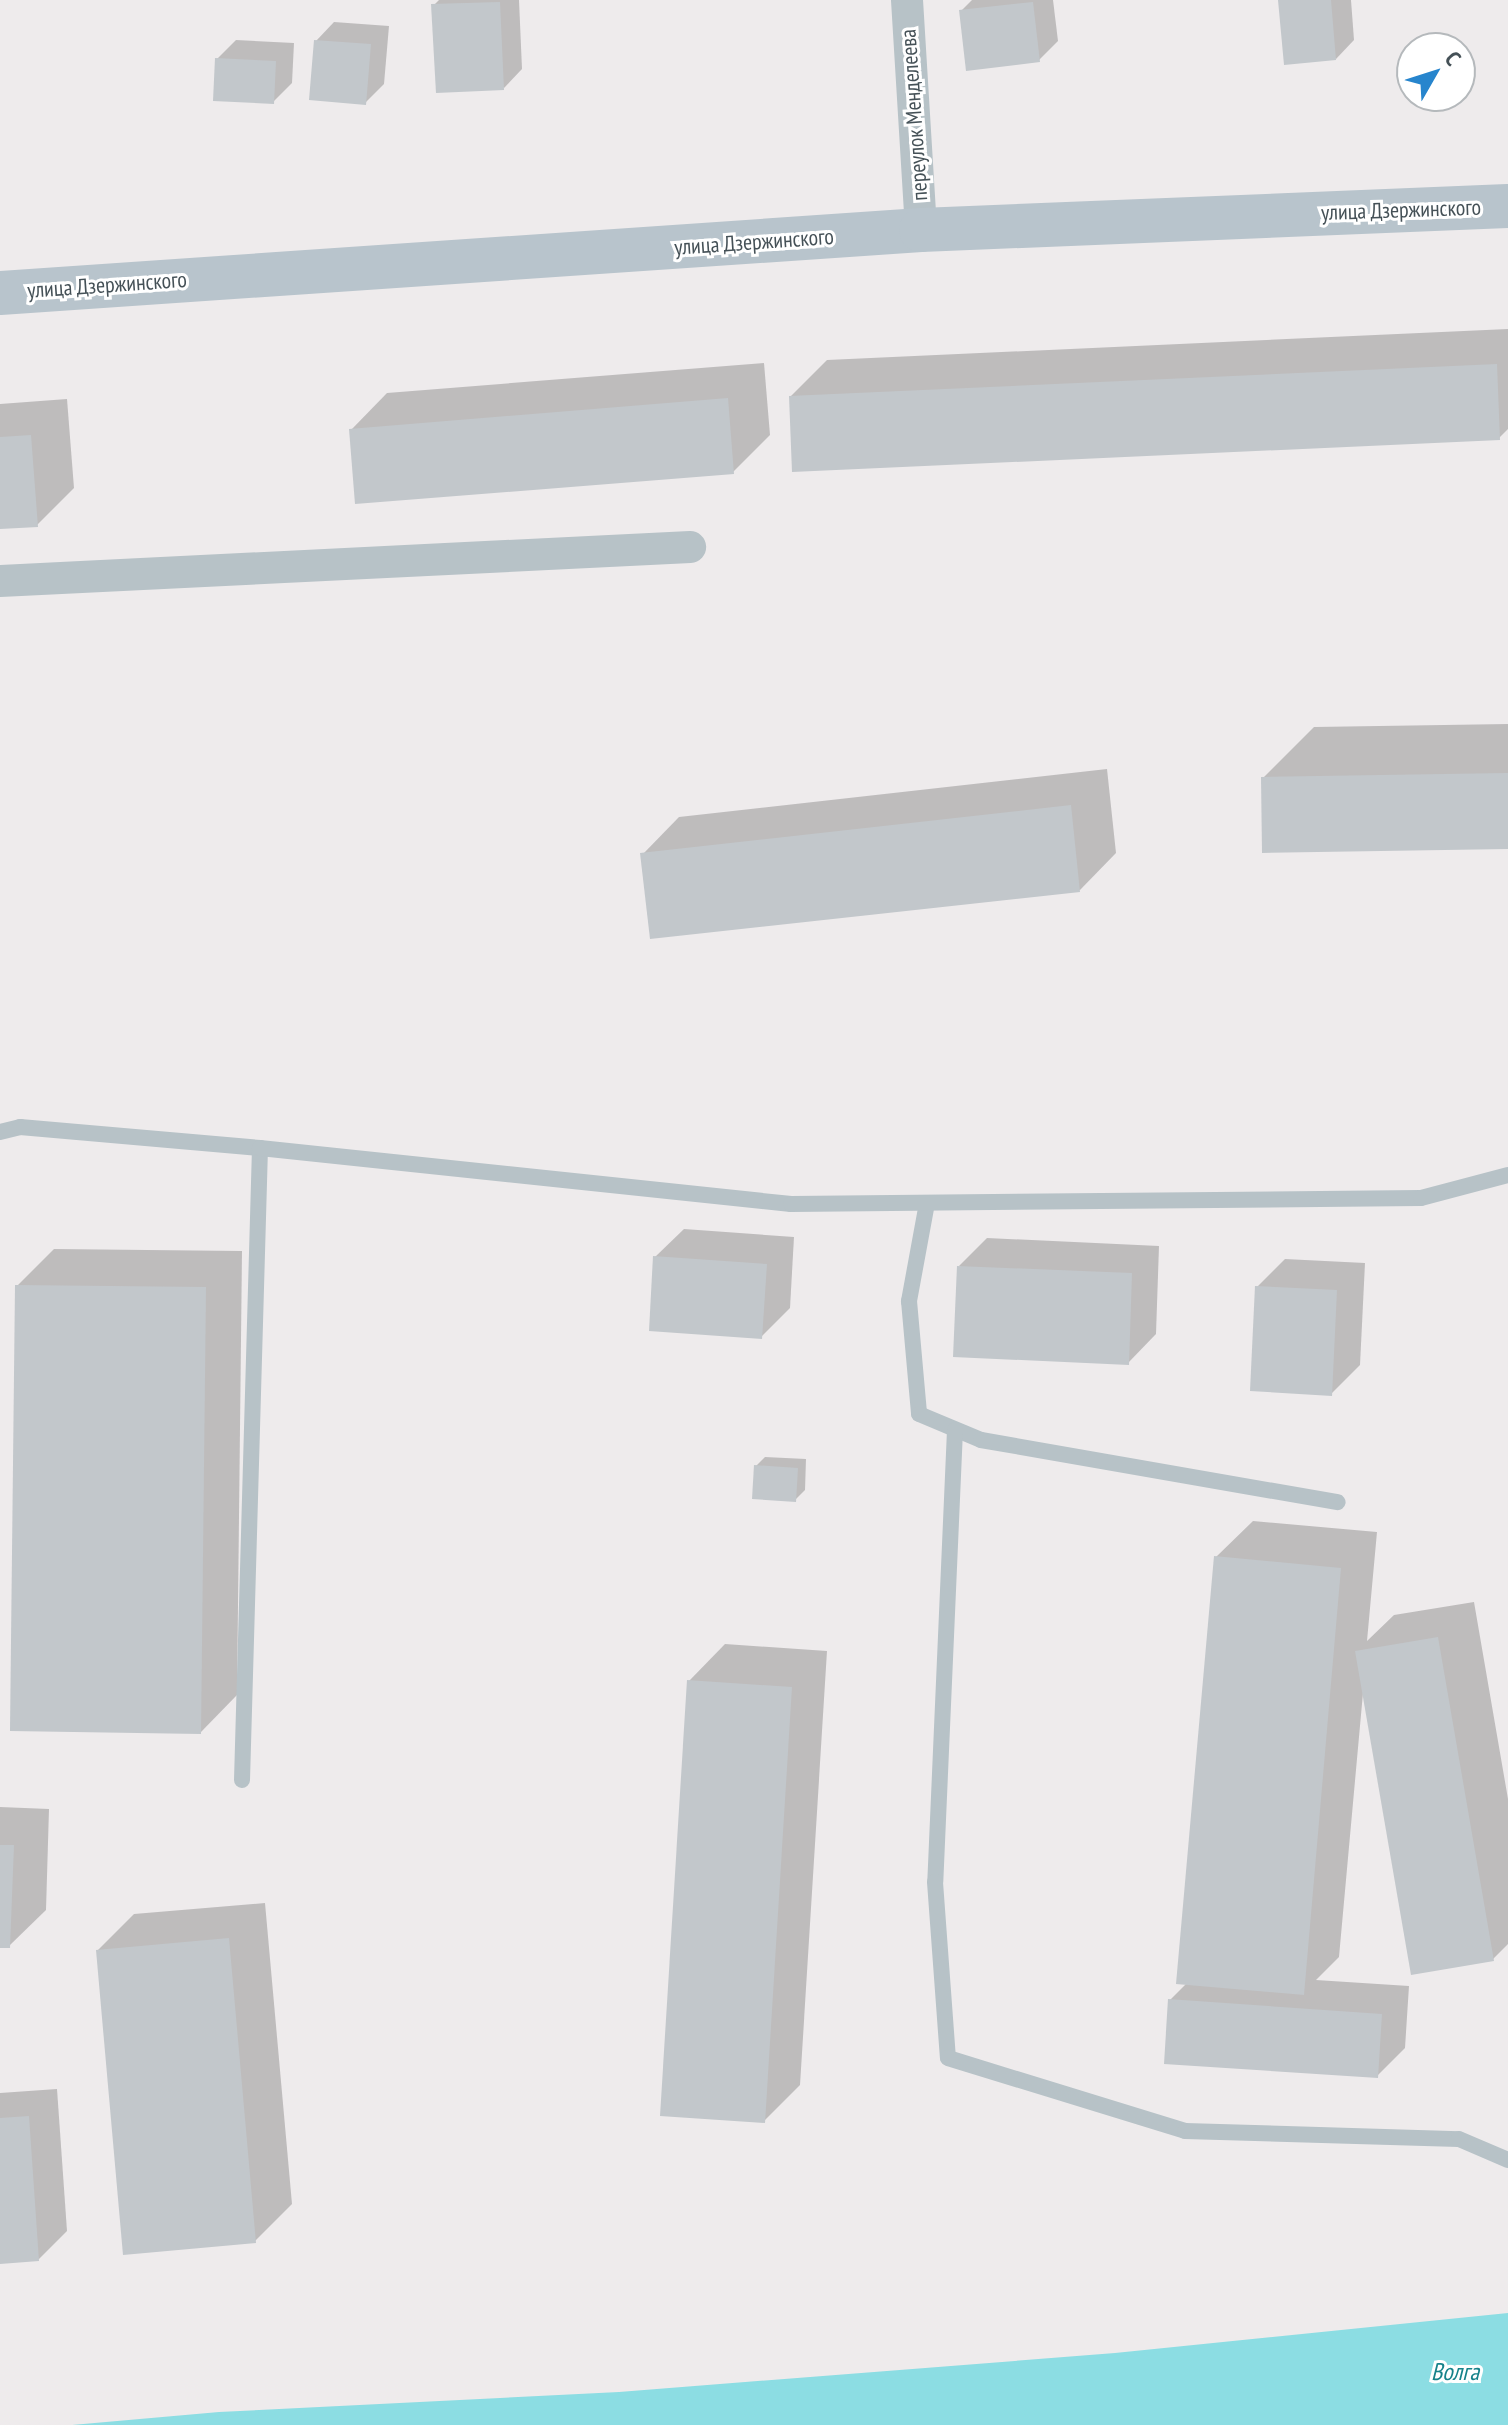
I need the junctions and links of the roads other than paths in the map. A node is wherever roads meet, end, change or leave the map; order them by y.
1 (907, 0) edge
2 (1508, 206) edge
3 (921, 230) junction
4 (0, 293) edge
5 (690, 547) dead end
6 (0, 581) edge
7 (0, 1132) edge
8 (260, 1148) junction
9 (1508, 1175) edge
10 (927, 1203) junction
11 (955, 1430) junction
12 (1338, 1502) dead end
13 (242, 1780) dead end
14 (1508, 2160) edge

1 - 3 street, переулок Менделеева
2 - 3 main road, улица Дзержинского
3 - 4 main road, улица Дзержинского
5 - 6 street
7 - 8 lane
8 - 10 lane
8 - 13 lane
9 - 10 lane
10 - 11 lane
11 - 12 lane
11 - 14 lane

